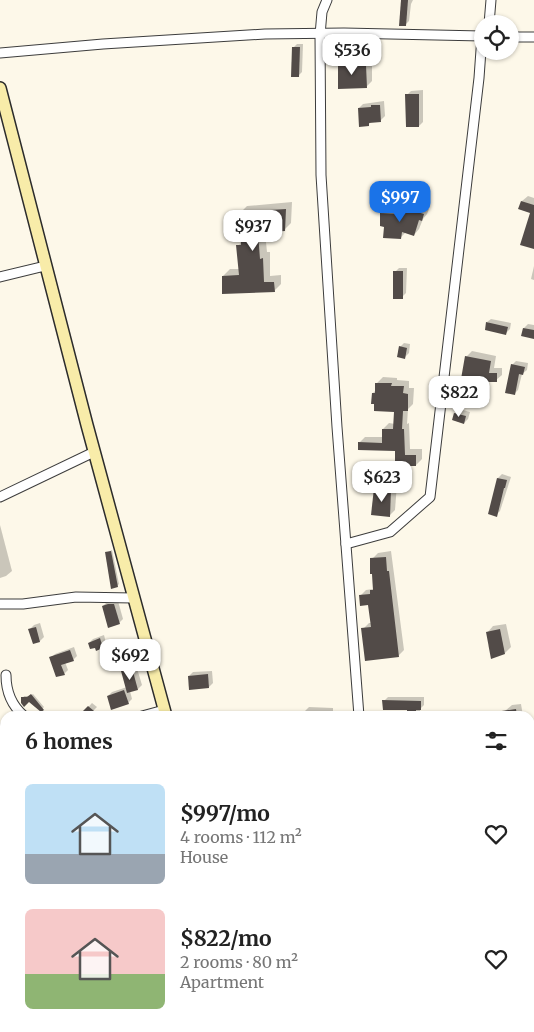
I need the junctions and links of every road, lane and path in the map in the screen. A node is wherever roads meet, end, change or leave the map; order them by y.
1 (326, 0) edge
2 (491, 0) edge
3 (490, 15) edge
4 (320, 34) junction
5 (474, 36) edge
6 (519, 37) edge
7 (534, 37) edge
8 (0, 53) edge
9 (480, 60) edge
10 (0, 88) edge
11 (45, 266) junction
12 (0, 277) edge
13 (94, 452) junction
14 (0, 497) edge
15 (346, 544) junction
16 (133, 598) junction
17 (0, 604) edge
18 (6, 675) dead end
19 (18, 711) edge
20 (164, 711) edge
21 (359, 711) edge

1 - 4 street
2 - 3 street
4 - 5 street
4 - 8 street
4 - 15 street
6 - 7 street
9 - 15 street
10 - 11 main road
11 - 12 street
11 - 13 main road
13 - 14 street
13 - 16 main road
15 - 21 street
16 - 17 street
16 - 20 main road
18 - 19 street

